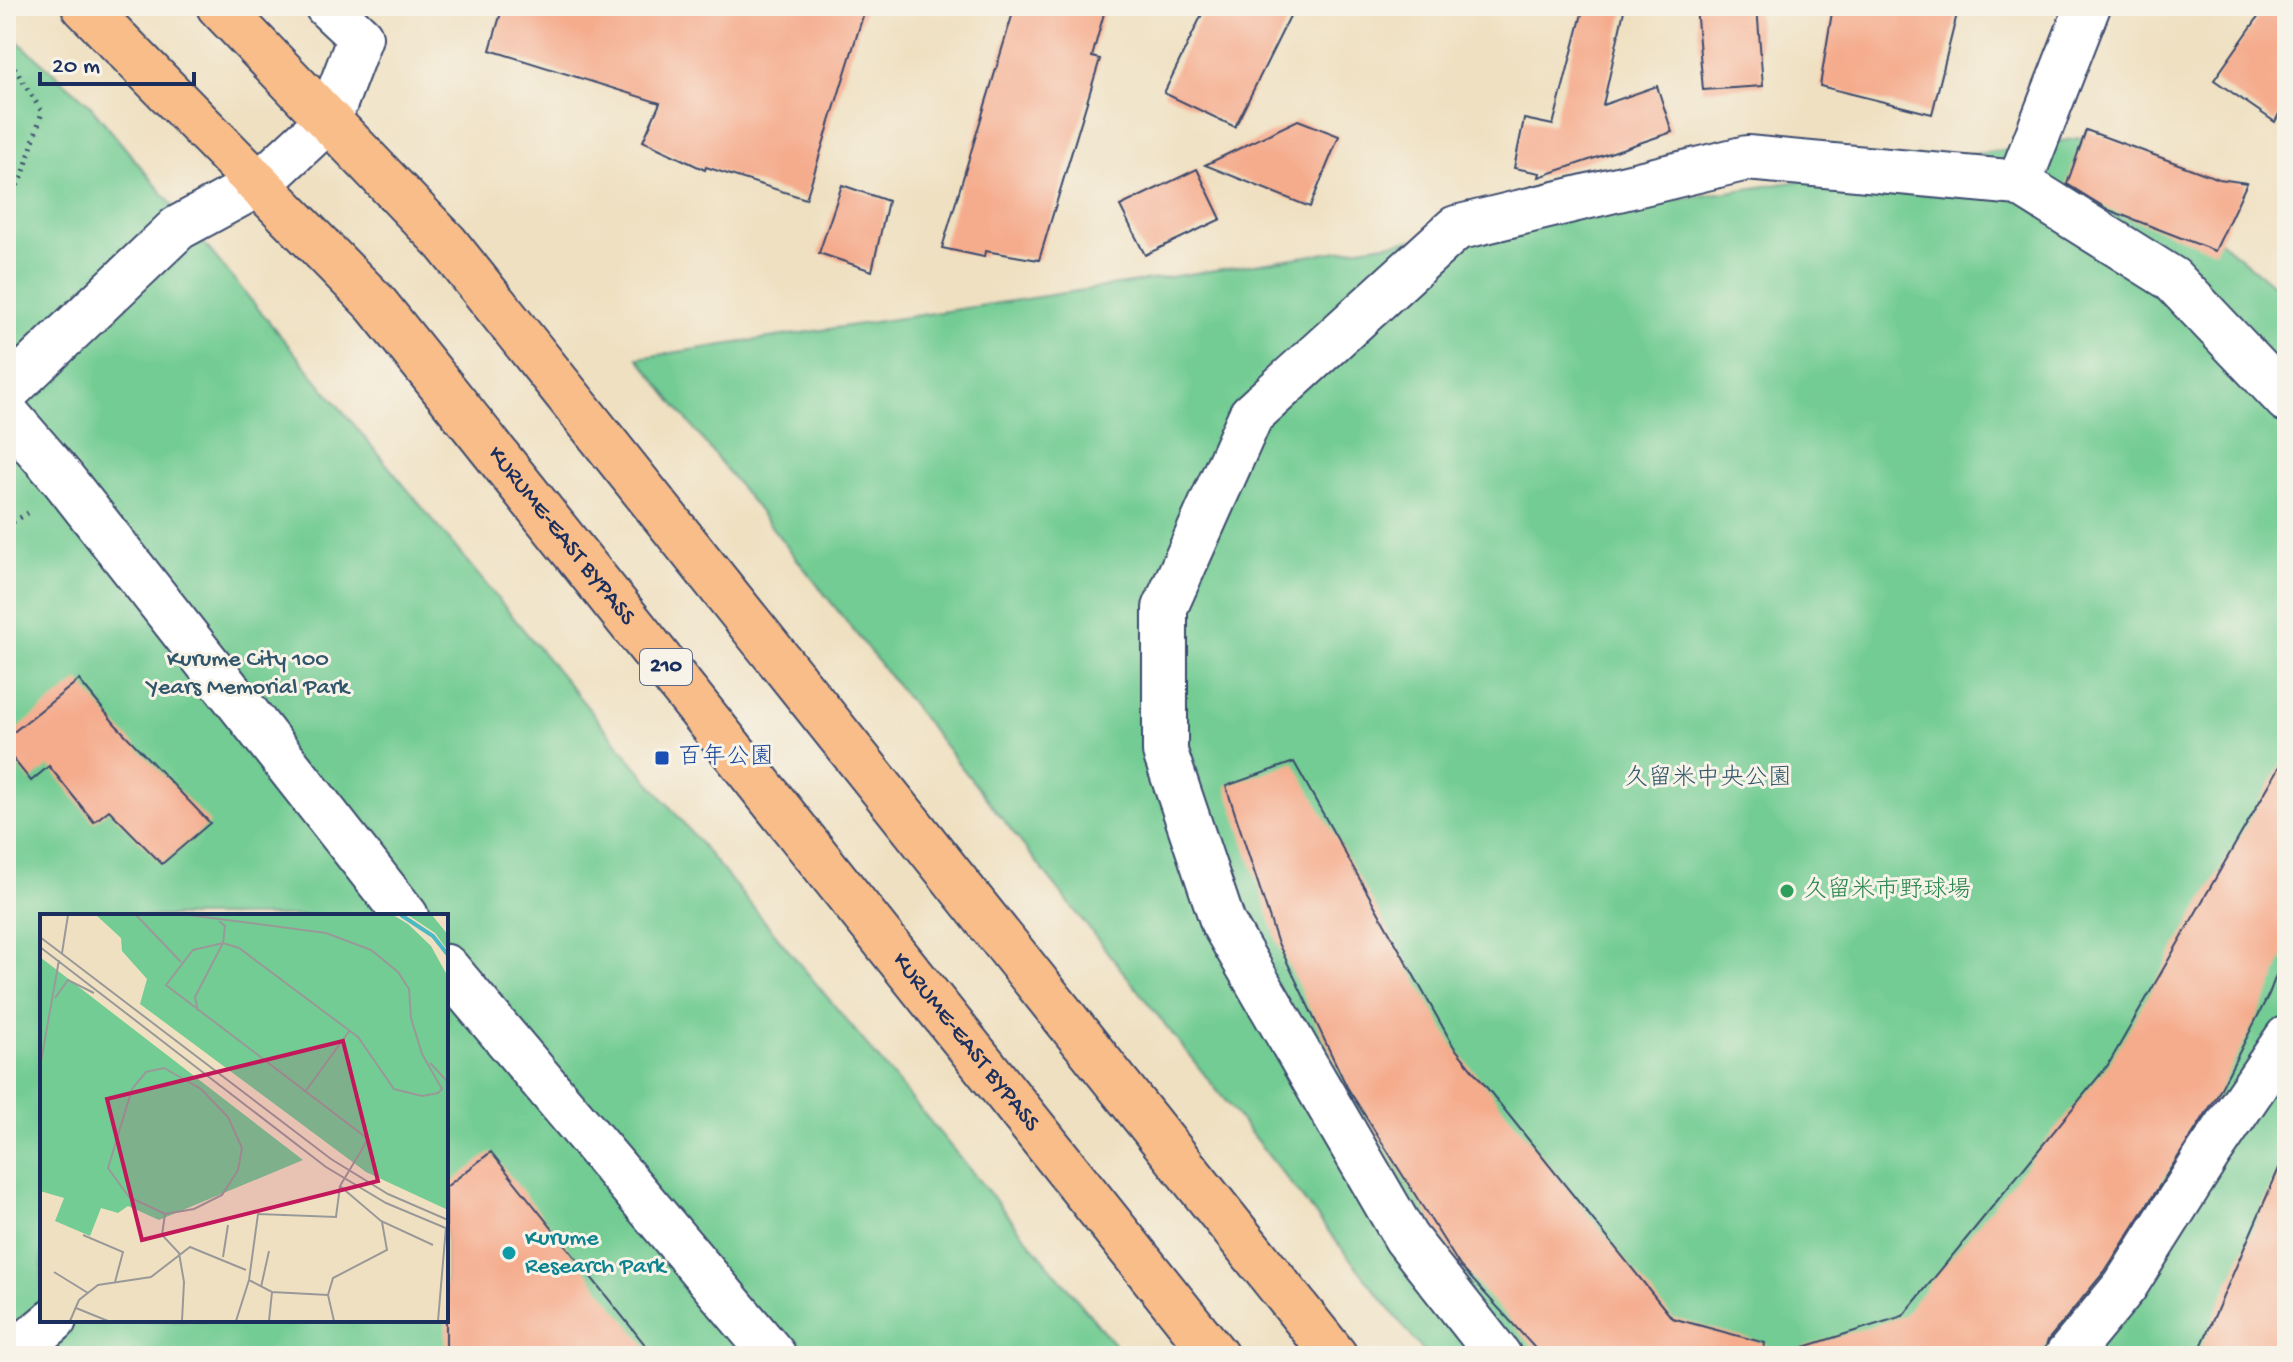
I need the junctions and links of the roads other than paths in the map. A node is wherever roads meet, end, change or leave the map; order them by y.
1 (84, 6) edge
2 (219, 6) edge
3 (327, 6) edge
4 (2088, 6) edge
5 (366, 21) edge
6 (329, 119) junction
7 (2019, 183) junction
8 (259, 184) junction
9 (6, 392) edge
10 (2287, 400) edge
11 (6, 413) edge
12 (404, 914) edge
13 (450, 980) edge
14 (2287, 1038) edge
15 (52, 1322) edge
16 (11, 1356) edge
17 (774, 1356) edge
18 (1216, 1356) edge
19 (1335, 1356) edge
20 (1499, 1356) edge
21 (2067, 1356) edge

1 - 8 highway, KURUME-EAST BYPASS / 210
2 - 6 highway
3 - 5 street
4 - 7 street
5 - 6 street
6 - 8 street
6 - 19 highway
7 - 10 street
7 - 20 street
8 - 9 street
8 - 18 highway, KURUME-EAST BYPASS / 210
11 - 12 street
13 - 17 street
14 - 21 street
15 - 16 street

